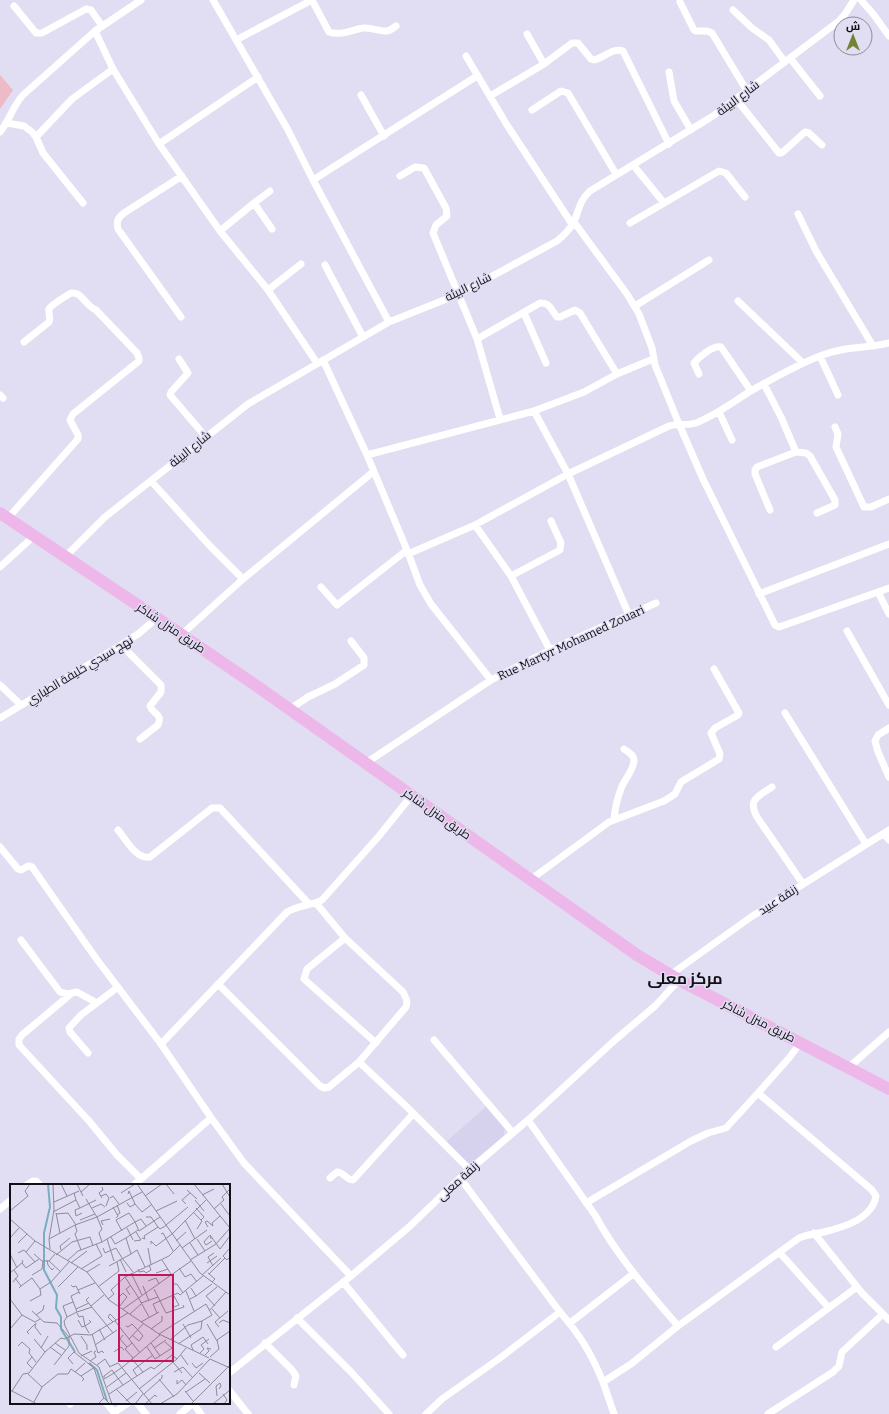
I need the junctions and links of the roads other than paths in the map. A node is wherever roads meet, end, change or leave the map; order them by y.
1 (141, 0) edge
2 (213, 0) edge
3 (312, 0) edge
4 (854, 0) edge
5 (861, 0) edge
6 (680, 2) dead end
7 (14, 6) dead end
8 (733, 10) dead end
9 (102, 26) junction
10 (396, 26) dead end
11 (95, 31) junction
12 (527, 34) dead end
13 (889, 36) edge
14 (236, 40) junction
15 (466, 56) dead end
16 (787, 60) junction
17 (544, 64) junction
18 (113, 69) junction
19 (669, 72) dead end
20 (258, 76) junction
21 (477, 76) junction
22 (747, 91) junction
23 (361, 95) dead end
24 (490, 96) junction
25 (820, 96) dead end
26 (736, 99) junction
27 (532, 110) dead end
28 (7, 123) junction
29 (691, 130) junction
30 (0, 132) edge
31 (384, 136) junction
32 (36, 137) junction
33 (159, 144) junction
34 (669, 144) junction
35 (822, 146) dead end
36 (634, 166) junction
37 (616, 174) junction
38 (182, 176) junction
39 (400, 176) dead end
40 (313, 180) junction
41 (270, 191) dead end
42 (745, 197) dead end
43 (83, 203) dead end
44 (254, 203) junction
45 (664, 203) junction
46 (798, 214) dead end
47 (573, 223) junction
48 (630, 223) dead end
49 (272, 229) dead end
50 (220, 231) junction
51 (709, 260) dead end
52 (301, 264) dead end
53 (325, 265) dead end
54 (268, 290) junction
55 (459, 294) junction
56 (738, 301) dead end
57 (635, 306) junction
58 (524, 313) junction
59 (181, 317) dead end
60 (389, 322) junction
61 (363, 337) junction
62 (477, 339) junction
63 (24, 342) dead end
64 (889, 343) edge
65 (873, 346) junction
66 (820, 356) junction
67 (179, 359) dead end
68 (653, 359) junction
69 (320, 361) junction
70 (546, 363) dead end
71 (803, 363) junction
72 (617, 374) junction
73 (699, 374) dead end
74 (764, 384) junction
75 (751, 391) junction
76 (838, 395) dead end
77 (534, 411) junction
78 (719, 412) junction
79 (500, 419) junction
80 (679, 424) junction
81 (835, 427) dead end
82 (205, 436) junction
83 (732, 440) dead end
84 (796, 452) junction
85 (366, 455) junction
86 (374, 472) junction
87 (568, 474) junction
88 (151, 481) junction
89 (889, 499) edge
90 (770, 510) dead end
91 (818, 513) dead end
92 (4, 515) edge
93 (551, 522) dead end
94 (475, 525) junction
95 (34, 536) junction
96 (889, 544) edge
97 (408, 552) junction
98 (65, 557) junction
99 (0, 567) edge
100 (511, 576) junction
101 (243, 579) junction
102 (321, 587) dead end
103 (889, 588) edge
104 (878, 592) junction
105 (759, 594) junction
106 (656, 603) dead end
107 (889, 614) edge
108 (629, 616) junction
109 (157, 618) junction
110 (847, 631) dead end
111 (181, 635) junction
112 (351, 642) dead end
113 (121, 645) junction
114 (550, 650) junction
115 (714, 669) dead end
116 (491, 680) junction
117 (0, 685) edge
118 (21, 705) junction
119 (889, 705) edge
120 (290, 710) junction
121 (786, 713) dead end
122 (0, 718) edge
123 (889, 728) edge
124 (140, 739) dead end
125 (624, 749) dead end
126 (366, 763) junction
127 (889, 777) edge
128 (772, 787) dead end
129 (412, 795) junction
130 (614, 819) junction
131 (118, 830) dead end
132 (886, 832) edge
133 (889, 840) edge
134 (866, 844) junction
135 (0, 847) edge
136 (530, 880) junction
137 (803, 884) junction
138 (316, 903) junction
139 (309, 904) junction
140 (345, 938) junction
141 (21, 940) dead end
142 (675, 978) junction
143 (218, 984) junction
144 (118, 987) junction
145 (72, 993) junction
146 (97, 1003) junction
147 (889, 1032) edge
148 (434, 1040) dead end
149 (801, 1042) junction
150 (376, 1043) junction
151 (161, 1044) junction
152 (88, 1053) dead end
153 (358, 1062) junction
154 (848, 1068) junction
155 (889, 1089) edge
156 (758, 1093) junction
157 (413, 1114) junction
158 (211, 1118) junction
159 (528, 1120) junction
160 (513, 1133) junction
161 (470, 1170) junction
162 (330, 1178) dead end
163 (460, 1178) junction
164 (141, 1179) junction
165 (28, 1184) edge
166 (39, 1184) edge
167 (135, 1184) edge
168 (10, 1201) edge
169 (586, 1203) junction
170 (0, 1209) edge
171 (814, 1233) junction
172 (780, 1252) junction
173 (633, 1274) junction
174 (351, 1276) junction
175 (343, 1282) junction
176 (857, 1287) junction
177 (829, 1308) junction
178 (560, 1312) junction
179 (883, 1314) junction
180 (297, 1318) junction
181 (889, 1320) edge
182 (570, 1323) junction
183 (678, 1326) junction
184 (265, 1343) junction
185 (776, 1347) dead end
186 (403, 1355) dead end
187 (230, 1372) edge
188 (603, 1382) junction
189 (294, 1385) dead end
190 (230, 1391) edge
191 (107, 1404) edge
192 (126, 1404) edge
193 (138, 1404) edge
194 (192, 1404) edge
195 (194, 1404) edge
196 (146, 1414) edge
197 (180, 1414) edge
198 (201, 1414) edge
199 (248, 1414) edge
200 (389, 1414) edge
201 (426, 1414) edge
202 (614, 1414) edge
203 (768, 1414) edge

1 - 9 street
2 - 14 street
3 - 10 street
3 - 14 street
4 - 16 street, شارع البيئة
5 - 13 street
6 - 22 street
7 - 9 street
8 - 16 street
9 - 11 street
11 - 18 street
11 - 28 street
12 - 17 street
14 - 20 street
15 - 21 street
16 - 22 street, شارع البيئة
16 - 25 street
17 - 24 street
17 - 34 street
18 - 32 street
18 - 33 street
19 - 29 street
20 - 33 street
20 - 40 street
21 - 24 street
21 - 31 street
22 - 26 street, شارع البيئة
23 - 31 street
24 - 47 street
26 - 29 street, شارع البيئة
26 - 35 street
27 - 37 street
28 - 30 street
28 - 32 street
29 - 34 street, شارع البيئة
31 - 40 street
32 - 43 street
33 - 38 street
34 - 36 street, شارع البيئة
36 - 37 street, شارع البيئة
36 - 45 street
37 - 47 street, شارع البيئة
38 - 50 street
38 - 59 street
39 - 55 street
40 - 60 street
41 - 44 street
42 - 45 street
44 - 49 street
44 - 50 street
45 - 48 street
46 - 65 street
47 - 55 street, شارع البيئة
47 - 57 street
50 - 54 street
51 - 57 street
52 - 54 street
53 - 61 street
54 - 69 street
55 - 60 street, شارع البيئة
55 - 62 street
56 - 71 street
57 - 68 street
58 - 62 street
58 - 70 street
58 - 72 street
60 - 61 street, شارع البيئة
61 - 69 street, شارع البيئة
62 - 79 street
63 - 92 street
64 - 65 street
65 - 66 street
66 - 71 street
66 - 76 street
67 - 82 street
68 - 72 street
68 - 80 street
69 - 82 street, شارع البيئة
69 - 85 street
71 - 74 street
72 - 77 street
73 - 75 street
74 - 75 street
74 - 84 street
75 - 78 street
77 - 79 street
77 - 87 street
78 - 80 street
78 - 83 street
79 - 85 street
80 - 87 street
80 - 105 street
81 - 89 street
82 - 88 street, شارع البيئة
84 - 90 street
84 - 91 street
85 - 86 street
86 - 97 street
86 - 101 street
87 - 94 street
87 - 108 street
88 - 98 street, شارع البيئة
88 - 101 street
92 - 95 main road, طريق منزل شاكر
93 - 100 street
94 - 97 street
94 - 100 street
95 - 98 main road, طريق منزل شاكر
95 - 99 street
96 - 105 street
97 - 102 street
97 - 116 street
98 - 109 main road, طريق منزل شاكر
100 - 114 street
101 - 111 street
103 - 104 street
104 - 105 street
104 - 107 street
106 - 108 street, Rue Martyr Mohamed Zouari
108 - 114 street, Rue Martyr Mohamed Zouari
109 - 111 main road, طريق منزل شاكر
109 - 113 street, نهج سيدي خليفة الطياري
110 - 119 street
111 - 120 main road, طريق منزل شاكر
112 - 120 street
113 - 118 street, نهج سيدي خليفة الطياري
113 - 124 street
114 - 116 street, Rue Martyr Mohamed Zouari
115 - 130 street
116 - 126 street, Rue Martyr Mohamed Zouari
117 - 118 street
118 - 122 street, نهج سيدي خليفة الطياري
120 - 126 main road, طريق منزل شاكر
121 - 134 street
123 - 127 street
125 - 130 street
126 - 129 main road, طريق منزل شاكر
128 - 137 street
129 - 136 main road, طريق منزل شاكر
129 - 138 street
130 - 136 street
131 - 139 street
132 - 133 street
132 - 134 street, زنقة عبيد
134 - 137 street, زنقة عبيد
135 - 144 street
136 - 142 main road, طريق منزل شاكر
137 - 142 street, زنقة عبيد
138 - 139 street
138 - 140 street
139 - 143 street
140 - 150 street
140 - 150 street
141 - 145 street
142 - 149 main road, طريق منزل شاكر
142 - 159 street, زنقة معلى
143 - 151 street
143 - 153 street
144 - 146 street
144 - 151 street
145 - 146 street
145 - 164 street
146 - 152 street
147 - 154 street
148 - 160 street
149 - 154 main road, طريق منزل شاكر
149 - 156 street
150 - 153 street
151 - 158 street
153 - 157 street
154 - 155 main road, طريق منزل شاكر
156 - 169 street
156 - 171 street
157 - 161 street
157 - 162 street
158 - 164 street
158 - 174 street
159 - 160 street, زنقة معلى
159 - 169 street
160 - 161 street, زنقة معلى
161 - 163 street, زنقة معلى
163 - 174 street, زنقة معلى
163 - 178 street
164 - 167 street
165 - 166 street
168 - 170 street
169 - 173 street
171 - 172 street
171 - 176 street
172 - 177 street
172 - 183 street
173 - 182 street
173 - 183 street
174 - 175 street, زنقة معلى
175 - 180 street, زنقة معلى
175 - 186 street
176 - 177 street
176 - 179 street
177 - 185 street
178 - 182 street
178 - 201 street
179 - 181 street
179 - 203 street
180 - 184 street, زنقة معلى
180 - 200 street
182 - 188 street
183 - 188 street
184 - 187 street, زنقة معلى
184 - 189 street
188 - 202 street
190 - 199 street
191 - 192 street
193 - 196 street
194 - 197 street
195 - 198 street

